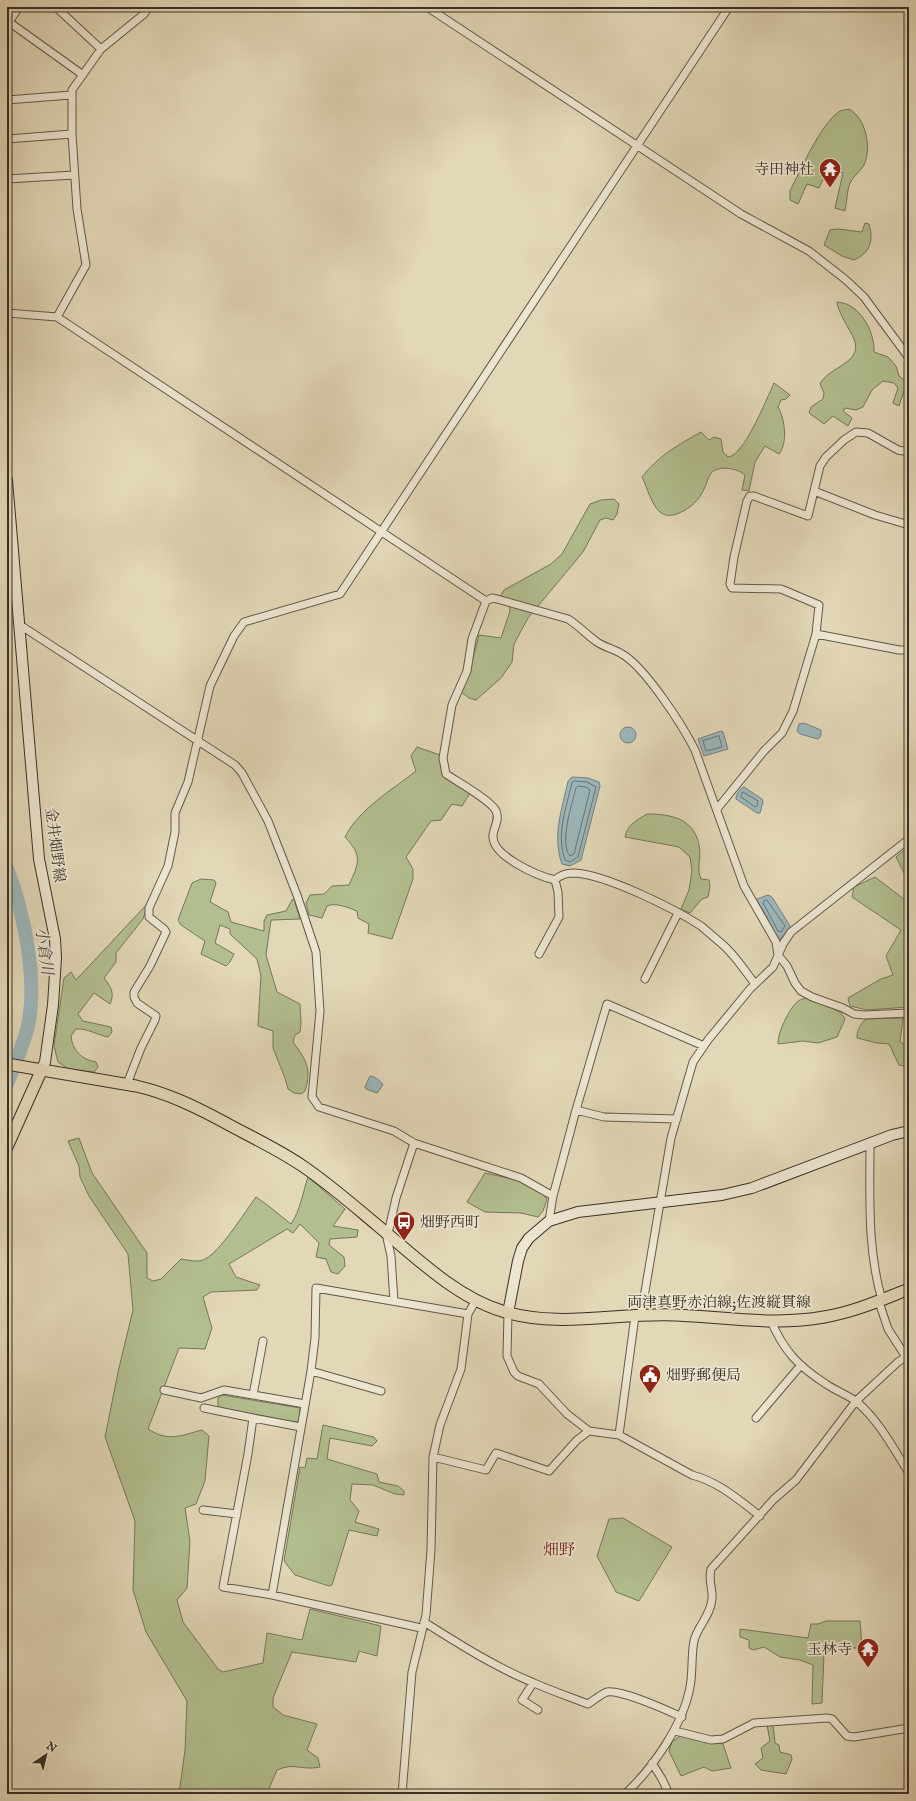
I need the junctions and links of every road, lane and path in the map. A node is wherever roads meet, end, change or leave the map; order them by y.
1 (19, 7) edge
2 (62, 7) edge
3 (149, 7) edge
4 (427, 7) edge
5 (729, 7) edge
6 (8, 22) edge
7 (101, 49) junction
8 (83, 75) junction
9 (71, 95) junction
10 (7, 100) edge
11 (72, 134) junction
12 (7, 139) edge
13 (637, 146) junction
14 (74, 175) junction
15 (7, 179) edge
16 (7, 313) edge
17 (57, 317) junction
18 (909, 358) edge
19 (909, 452) edge
20 (7, 480) edge
21 (814, 491) junction
22 (909, 525) edge
23 (381, 532) junction
24 (486, 601) junction
25 (20, 628) junction
26 (816, 634) junction
27 (909, 650) edge
28 (198, 741) junction
29 (717, 809) junction
30 (909, 839) edge
31 (555, 880) junction
32 (678, 913) junction
33 (539, 954) dead end
34 (778, 955) junction
35 (645, 979) dead end
36 (755, 984) junction
37 (909, 1013) edge
38 (704, 1046) junction
39 (7, 1064) edge
40 (38, 1068) junction
41 (127, 1084) junction
42 (576, 1110) junction
43 (677, 1119) junction
44 (909, 1131) edge
45 (414, 1143) junction
46 (870, 1144) junction
47 (7, 1147) edge
48 (553, 1196) junction
49 (660, 1202) junction
50 (549, 1222) junction
51 (387, 1234) junction
52 (909, 1289) edge
53 (476, 1300) junction
54 (394, 1301) junction
55 (880, 1301) junction
56 (508, 1313) junction
57 (468, 1314) junction
58 (638, 1315) junction
59 (771, 1321) junction
60 (263, 1341) dead end
61 (907, 1356) edge
62 (801, 1365) junction
63 (311, 1371) junction
64 (164, 1390) dead end
65 (381, 1391) dead end
66 (253, 1395) junction
67 (856, 1401) junction
68 (305, 1404) junction
69 (204, 1408) dead end
70 (253, 1418) junction
71 (756, 1418) dead end
72 (301, 1427) junction
73 (589, 1431) junction
74 (619, 1435) junction
75 (433, 1457) junction
76 (909, 1473) edge
77 (203, 1510) dead end
78 (237, 1514) junction
79 (760, 1516) junction
80 (272, 1595) junction
81 (423, 1625) junction
82 (533, 1683) junction
83 (538, 1710) dead end
84 (682, 1717) junction
85 (909, 1728) edge
86 (675, 1731) junction
87 (652, 1763) junction
88 (404, 1794) edge
89 (625, 1794) edge
90 (669, 1794) edge

1 - 6 street
2 - 7 street
3 - 7 street
4 - 13 street
5 - 13 street
6 - 8 street
7 - 8 street
8 - 9 street
9 - 10 street
9 - 11 street
11 - 12 street
11 - 14 street
13 - 18 street
13 - 23 street
14 - 15 street
14 - 17 street
16 - 17 street
17 - 23 street
19 - 21 street
20 - 25 main road, 金井畑野線
21 - 22 street
21 - 26 street
23 - 24 street
23 - 28 street
24 - 29 street
24 - 31 street
25 - 28 street
25 - 40 main road, 金井畑野線
26 - 27 street
26 - 29 street
28 - 41 street
28 - 45 street
29 - 34 street
30 - 34 street
31 - 32 street
31 - 33 street
32 - 35 street
32 - 36 street
34 - 36 street
34 - 37 street
36 - 38 street
38 - 42 street
38 - 43 street
39 - 40 main road, 両津真野赤泊線;佐渡縦貫線
40 - 41 main road, 両津真野赤泊線;佐渡縦貫線
40 - 47 main road
41 - 51 main road, 両津真野赤泊線;佐渡縦貫線
42 - 43 street
42 - 48 street
43 - 49 street
44 - 46 main road
45 - 48 street
45 - 51 street
46 - 49 main road
46 - 55 street
48 - 50 street
49 - 50 main road
49 - 58 street
50 - 56 main road
51 - 53 main road, 両津真野赤泊線;佐渡縦貫線
51 - 54 street
52 - 55 main road, 両津真野赤泊線;佐渡縦貫線
53 - 56 main road, 両津真野赤泊線;佐渡縦貫線
53 - 57 street
54 - 57 street
54 - 63 street
55 - 59 main road, 両津真野赤泊線;佐渡縦貫線
55 - 61 street
56 - 58 main road, 両津真野赤泊線;佐渡縦貫線
56 - 73 street
57 - 75 street
58 - 59 main road, 両津真野赤泊線;佐渡縦貫線
58 - 74 street
59 - 62 street
60 - 66 street
61 - 67 street
62 - 67 street
62 - 71 street
63 - 65 street
63 - 68 street
64 - 66 street
66 - 68 street
67 - 76 street
67 - 79 street
68 - 72 street
69 - 70 street
70 - 72 street
70 - 78 street
72 - 80 street
73 - 74 street
73 - 75 street
74 - 79 street
75 - 81 street
77 - 78 street
78 - 80 street
79 - 84 street
80 - 81 street
81 - 82 street
81 - 88 street
82 - 83 street
82 - 84 street
84 - 86 street
85 - 86 street
86 - 87 street
87 - 89 street
87 - 90 street

